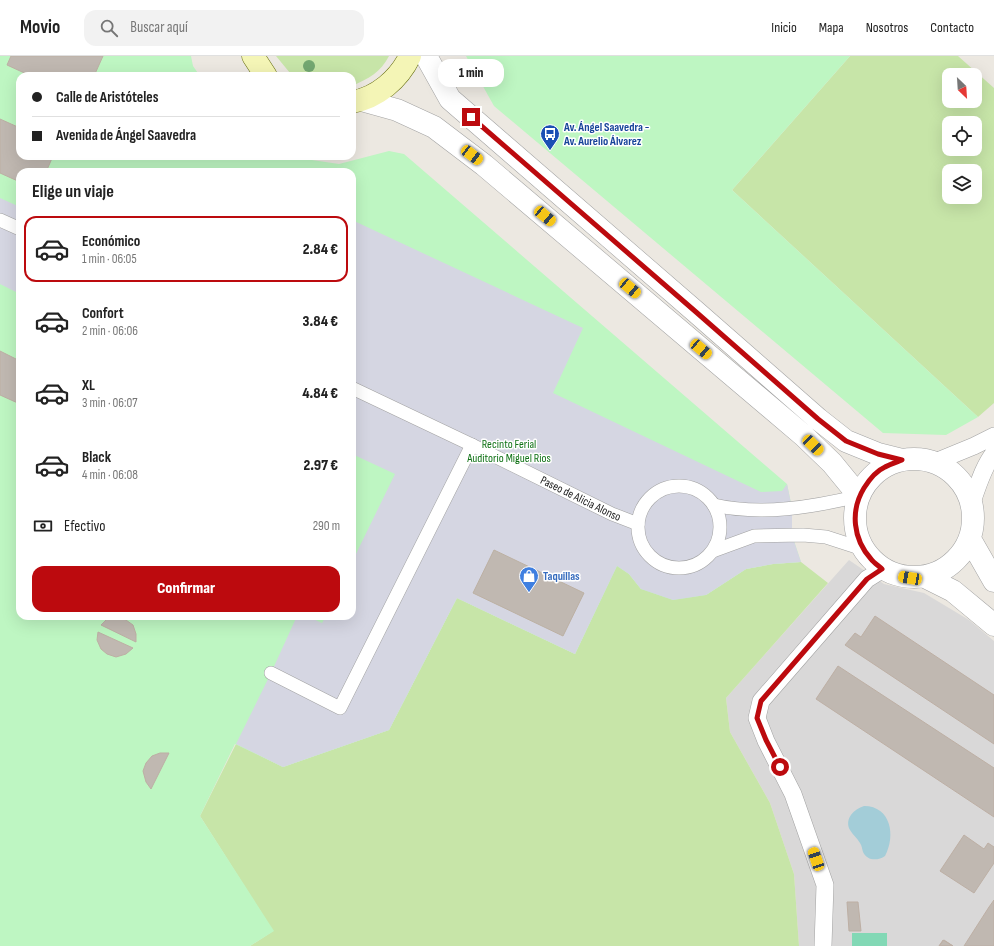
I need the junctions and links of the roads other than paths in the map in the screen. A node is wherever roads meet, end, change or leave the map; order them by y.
1 (253, 56) edge
2 (410, 56) edge
3 (426, 56) edge
4 (263, 72) edge
5 (357, 101) edge
6 (0, 220) edge
7 (16, 227) edge
8 (356, 390) edge
9 (994, 436) edge
10 (472, 445) junction
11 (994, 453) edge
12 (902, 460) junction
13 (935, 462) junction
14 (859, 496) junction
15 (972, 502) junction
16 (714, 505) junction
17 (638, 524) junction
18 (970, 539) junction
19 (863, 549) junction
20 (713, 551) junction
21 (882, 569) junction
22 (925, 577) junction
23 (994, 581) edge
24 (994, 625) edge
25 (271, 673) dead end
26 (823, 946) edge

1 - 4 main road
2 - 5 main road
3 - 12 street
5 - 14 street
6 - 7 street
8 - 10 street, Paseo de Alicia Alonso
9 - 13 street
10 - 17 street, Paseo de Alicia Alonso
10 - 25 street
11 - 15 street
12 - 13 street
12 - 14 street
13 - 15 street
14 - 16 street
14 - 19 street
15 - 18 street
16 - 17 street
16 - 20 street
17 - 20 street
18 - 22 street
18 - 23 street
19 - 20 street
19 - 21 street
21 - 22 street
21 - 26 street
22 - 24 street

